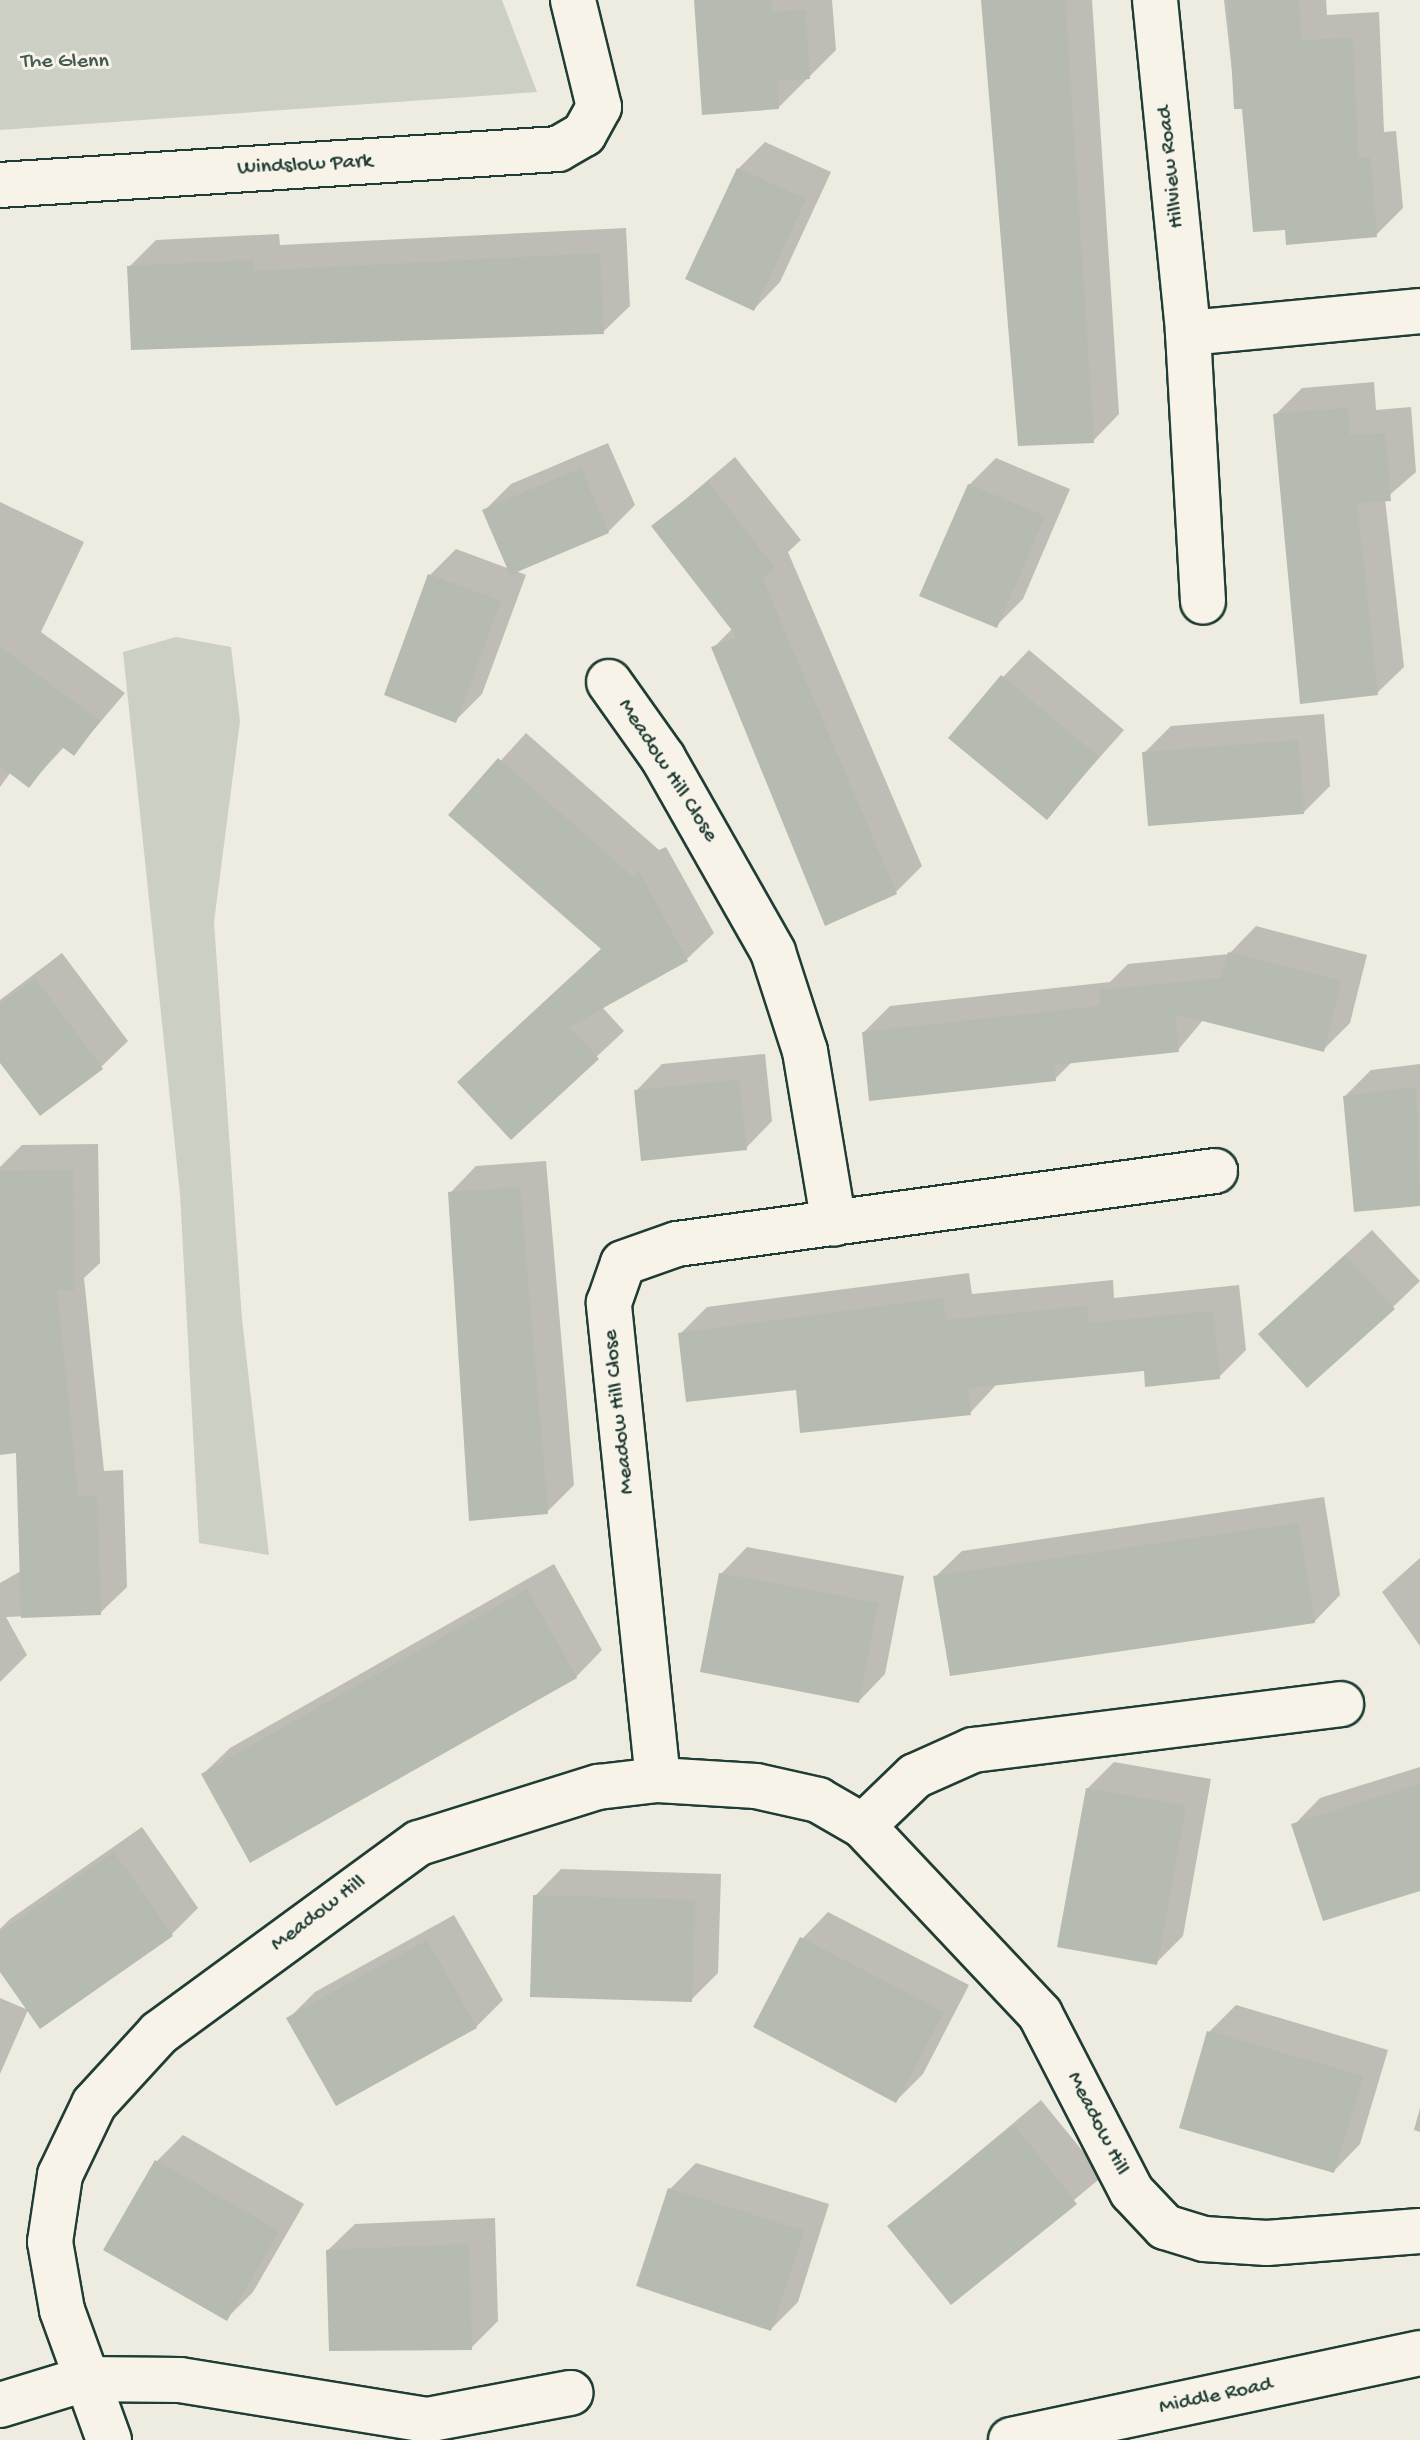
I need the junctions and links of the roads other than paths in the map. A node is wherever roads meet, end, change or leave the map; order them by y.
1 (573, 0) edge
2 (1155, 0) edge
3 (0, 185) edge
4 (1420, 311) edge
5 (1188, 333) junction
6 (1203, 602) dead end
7 (609, 682) dead end
8 (1215, 1171) dead end
9 (834, 1224) junction
10 (1341, 1704) dead end
11 (658, 1780) junction
12 (863, 1826) junction
13 (1420, 2231) edge
14 (1420, 2353) edge
15 (85, 2379) junction
16 (570, 2393) dead end
17 (0, 2405) edge
18 (109, 2440) edge
19 (1011, 2440) edge

1 - 3 street, Windslow Park
2 - 5 street, Hillview Road
4 - 5 street
5 - 6 street, Hillview Road
7 - 9 street, Meadow Hill Close
8 - 9 street, Meadow Hill Close
9 - 11 street, Meadow Hill Close
10 - 12 street
11 - 12 street, Meadow Hill
11 - 15 street, Meadow Hill
12 - 13 street, Meadow Hill
14 - 19 street, Middle Road
15 - 16 street
15 - 17 street
15 - 18 street, Meadow Hill

